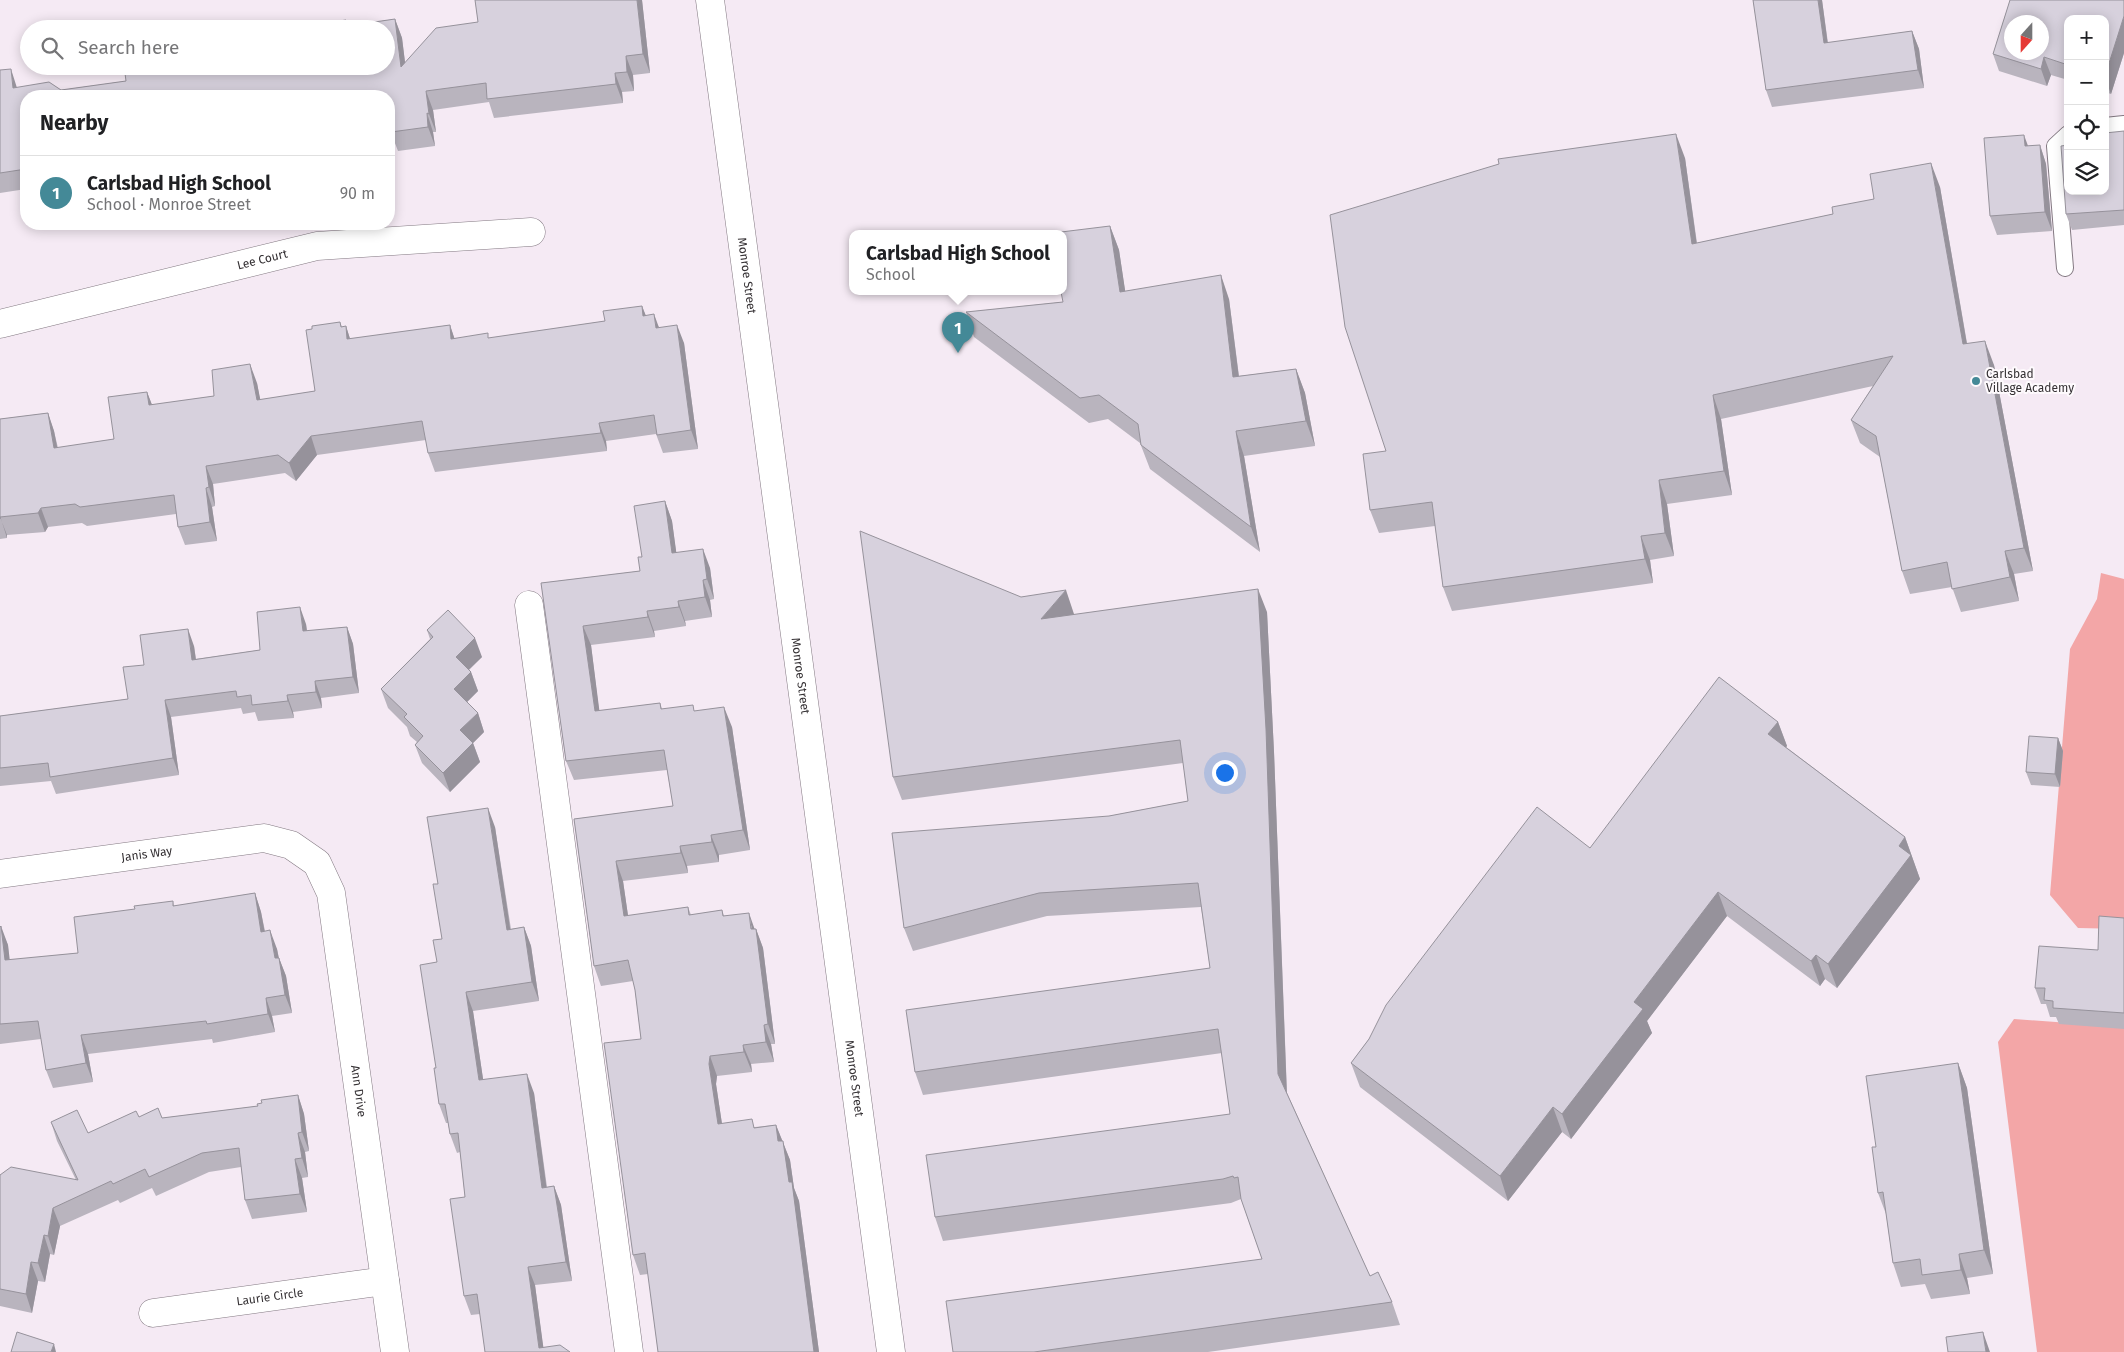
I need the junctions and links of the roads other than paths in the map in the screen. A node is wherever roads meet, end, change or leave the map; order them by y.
1 (710, 0) edge
2 (2124, 124) edge
3 (2109, 126) edge
4 (2064, 138) edge
5 (531, 232) dead end
6 (2065, 268) dead end
7 (0, 324) edge
8 (529, 605) dead end
9 (291, 845) joint
10 (0, 874) edge
11 (385, 1281) junction
12 (153, 1313) dead end
13 (395, 1352) edge
14 (629, 1352) edge
15 (891, 1352) edge

1 - 15 street, Monroe Street
2 - 3 lane
4 - 6 lane
5 - 7 street, Lee Court
8 - 14 street
9 - 10 street, Janis Way
9 - 11 street, Ann Drive
11 - 12 street, Laurie Circle
11 - 13 street, Ann Drive

